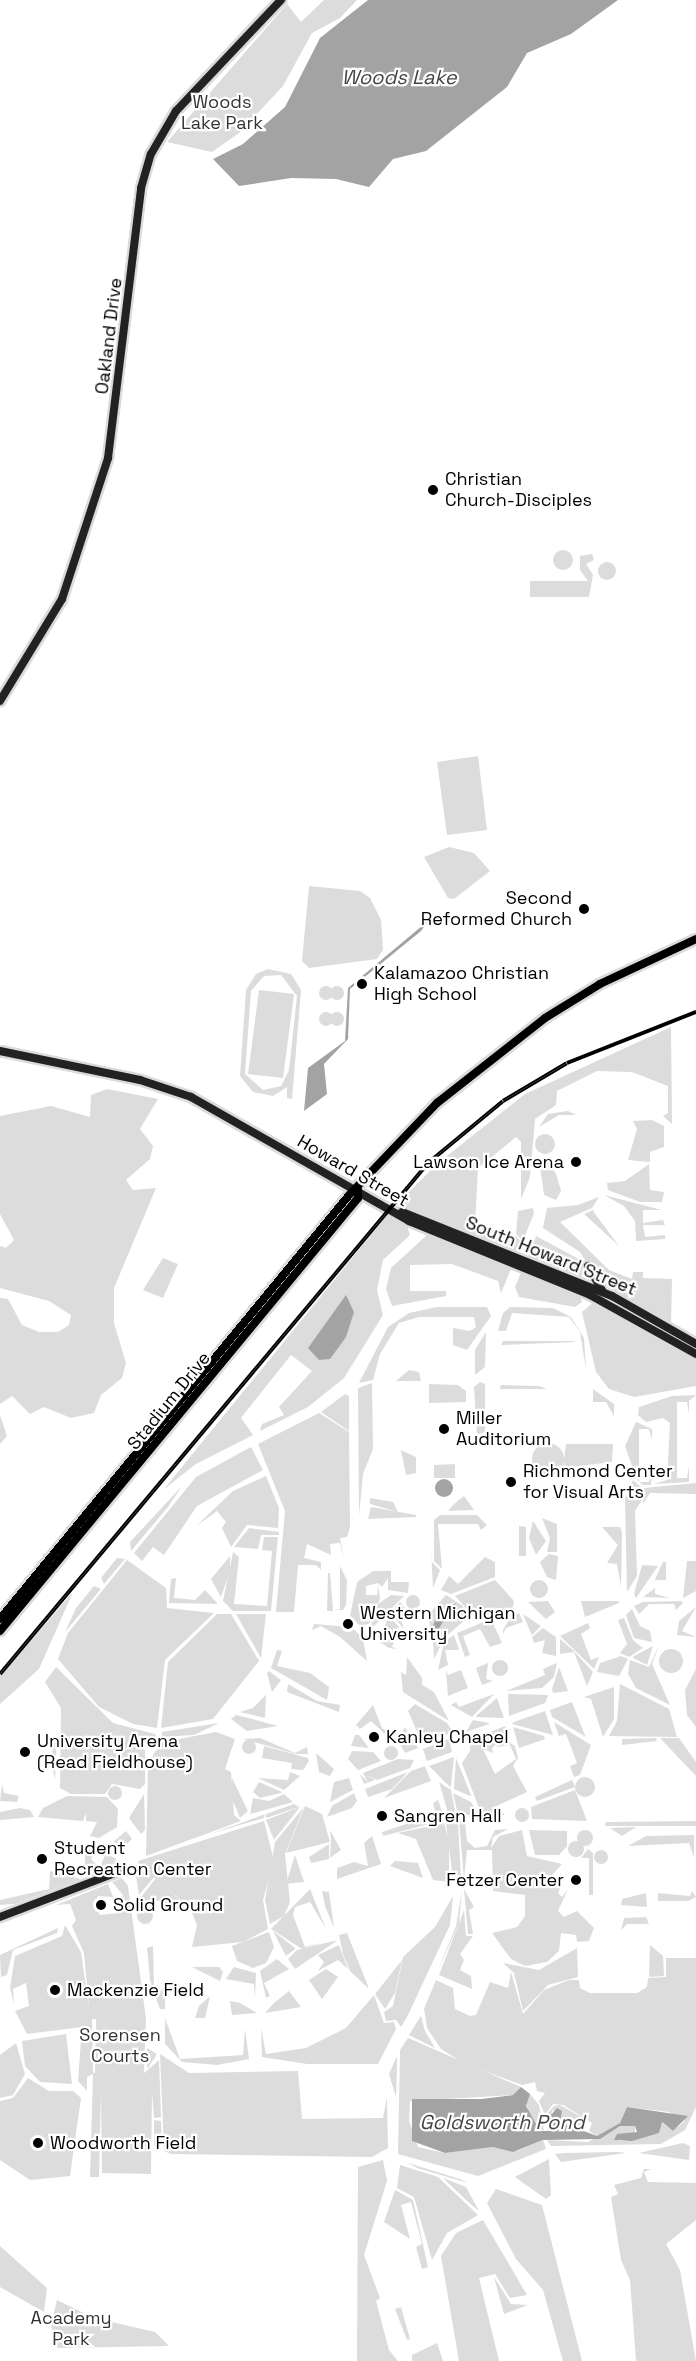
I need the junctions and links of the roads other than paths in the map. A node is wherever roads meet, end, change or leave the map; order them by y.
1 (282, 0) edge
2 (0, 700) edge
3 (696, 939) edge
4 (0, 1051) edge
5 (358, 1190) junction
6 (389, 1207) junction
7 (579, 1282) junction
8 (612, 1296) junction
9 (696, 1344) edge
10 (696, 1354) edge
11 (0, 1619) edge
12 (0, 1631) edge
13 (118, 1872) dead end
14 (0, 1917) edge

1 - 2 street, Oakland Drive
3 - 5 main road, Stadium Drive
4 - 5 street, Howard Street
5 - 6 street, Howard Street
5 - 11 main road, Stadium Drive
5 - 12 main road, Stadium Drive
6 - 7 street, South Howard Street
6 - 10 street, Howard Street
7 - 8 street, South Howard Street
7 - 8 street
8 - 9 street, South Howard Street
13 - 14 street

